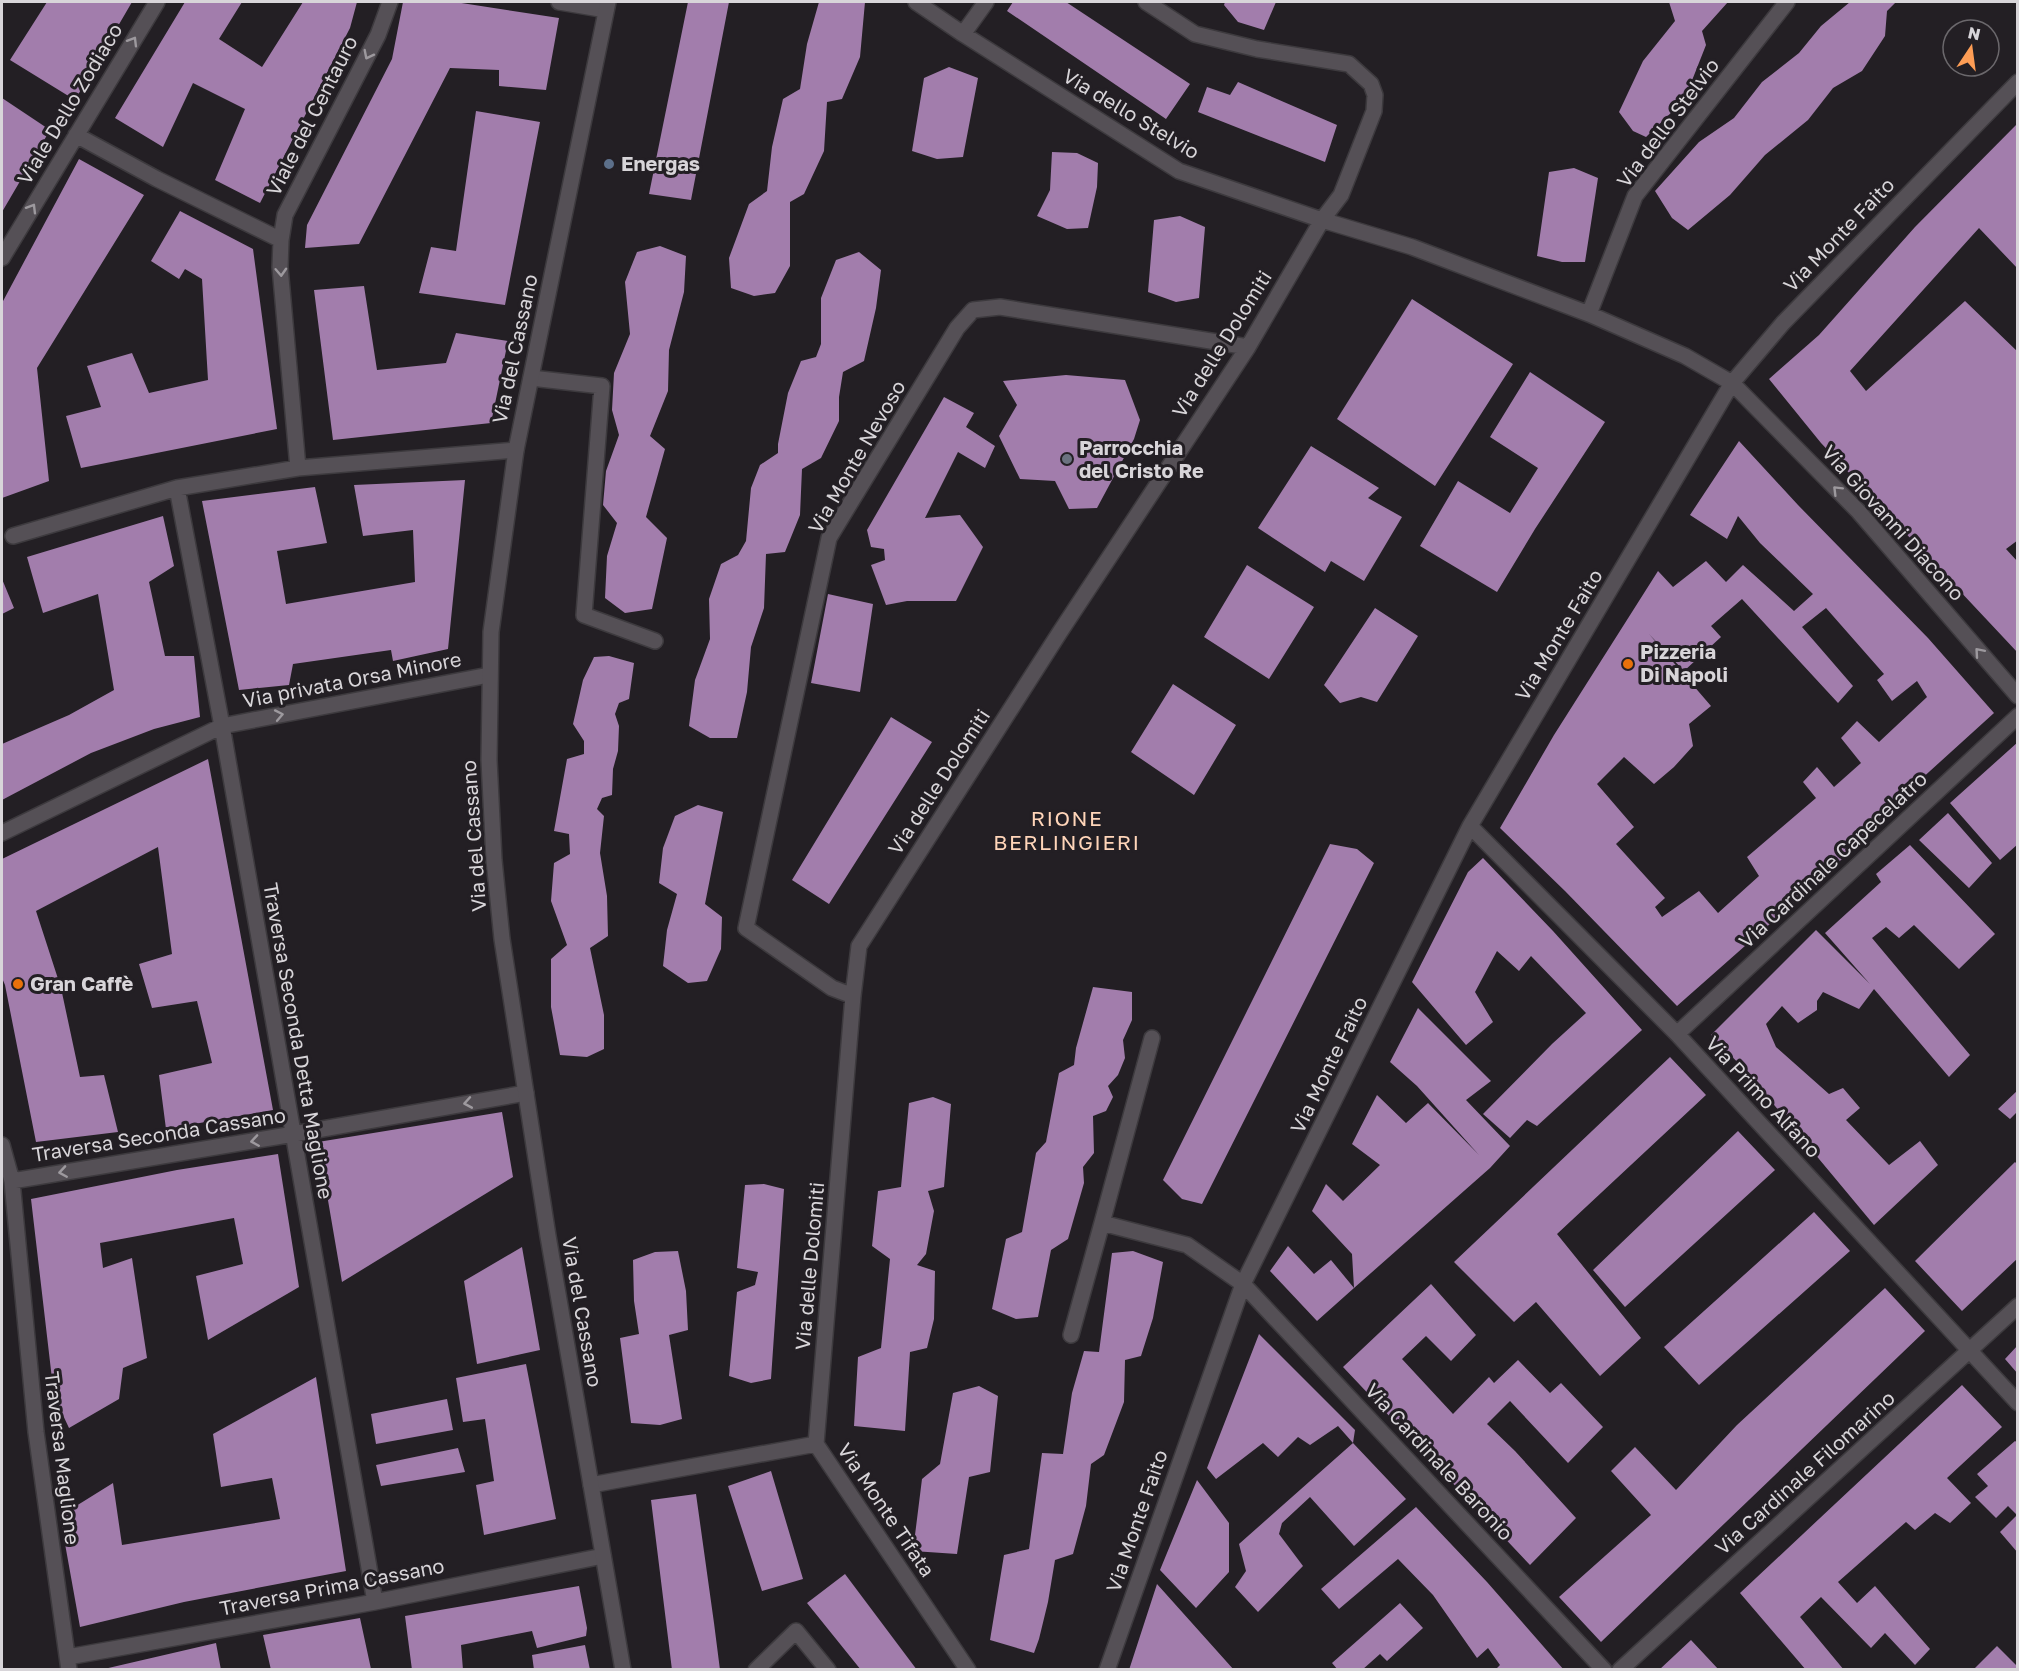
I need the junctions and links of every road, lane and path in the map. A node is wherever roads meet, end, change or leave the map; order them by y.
1 (157, 2) edge
2 (390, 2) edge
3 (559, 2) edge
4 (916, 2) edge
5 (986, 2) edge
6 (1146, 2) edge
7 (1787, 2) edge
8 (607, 6) edge
9 (963, 34) junction
10 (2018, 82) edge
11 (76, 135) junction
12 (1322, 220) junction
13 (281, 240) junction
14 (2, 258) edge
15 (1589, 314) junction
16 (1248, 347) junction
17 (531, 378) junction
18 (1732, 383) junction
19 (516, 450) junction
20 (298, 468) junction
21 (177, 488) junction
22 (13, 536) dead end
23 (655, 641) dead end
24 (489, 675) junction
25 (2018, 696) edge
26 (2018, 716) edge
27 (222, 726) junction
28 (1470, 826) junction
29 (2, 832) edge
30 (853, 996) junction
31 (1677, 1034) junction
32 (1152, 1038) dead end
33 (526, 1093) junction
34 (294, 1134) junction
35 (2, 1144) edge
36 (12, 1180) junction
37 (1102, 1223) junction
38 (1243, 1284) junction
39 (2018, 1306) edge
40 (1071, 1335) dead end
41 (1970, 1351) junction
42 (2018, 1403) edge
43 (816, 1444) junction
44 (591, 1485) junction
45 (603, 1556) junction
46 (375, 1602) junction
47 (68, 1663) edge
48 (623, 1670) edge
49 (756, 1670) edge
50 (828, 1670) edge
51 (968, 1670) edge
52 (1107, 1670) edge
53 (1604, 1670) edge
54 (1620, 1670) edge

11 -> 1 street, Viale Dello Zodiaco
2 -> 13 street, Viale del Centauro
3 - 8 street
4 - 9 street, Via dello Stelvio
5 - 9 street
6 - 12 street
7 - 15 street, Via dello Stelvio
8 - 17 street, Via del Cassano
9 - 12 street, Via dello Stelvio
10 - 18 street, Via Monte Faito
11 - 13 street
14 -> 11 street, Viale Dello Zodiaco
12 - 15 street, Via dello Stelvio
12 - 16 street, Via delle Dolomiti
13 -> 20 street, Viale del Centauro
15 - 18 street, Via dello Stelvio
16 - 30 street, Via delle Dolomiti
16 - 30 street, Via Monte Nevoso
17 - 19 street, Via del Cassano
17 - 23 street
25 -> 18 street, Via Giovanni Diacono
18 - 28 street, Via Monte Faito
19 - 20 street
19 - 24 street, Via del Cassano
20 - 21 street
21 - 22 street
21 - 27 street, Traversa Seconda Detta Maglione
27 -> 24 street, Via privata Orsa Minore
24 - 33 street, Via del Cassano
26 - 31 street, Via Cardinale Capecelatro
27 - 29 street, Via privata Orsa Minore
27 - 34 street, Traversa Seconda Detta Maglione
28 - 31 street, Via Primo Alfano
28 - 38 street, Via Monte Faito
30 - 43 street, Via delle Dolomiti
31 - 41 street, Via Primo Alfano
32 - 37 street
33 -> 34 street, Traversa Seconda Cassano
33 - 44 street, Via del Cassano
34 -> 36 street, Traversa Seconda Cassano
34 - 46 street, Traversa Seconda Detta Maglione
35 - 36 street, Traversa Maglione
36 - 47 street, Traversa Maglione
37 - 38 street
37 - 40 street
38 - 52 street, Via Monte Faito
38 - 53 street, Via Cardinale Baronio
39 - 41 street, Via Cardinale Filomarino
41 - 42 street, Via Primo Alfano
41 - 54 street, Via Cardinale Filomarino
43 - 44 street, Via Monte Tifata
43 - 51 street, Via Monte Tifata
44 - 45 street, Via del Cassano
45 - 46 street, Traversa Prima Cassano
45 - 48 street, Via del Cassano
46 - 47 street, Traversa Prima Cassano
49 - 50 street

